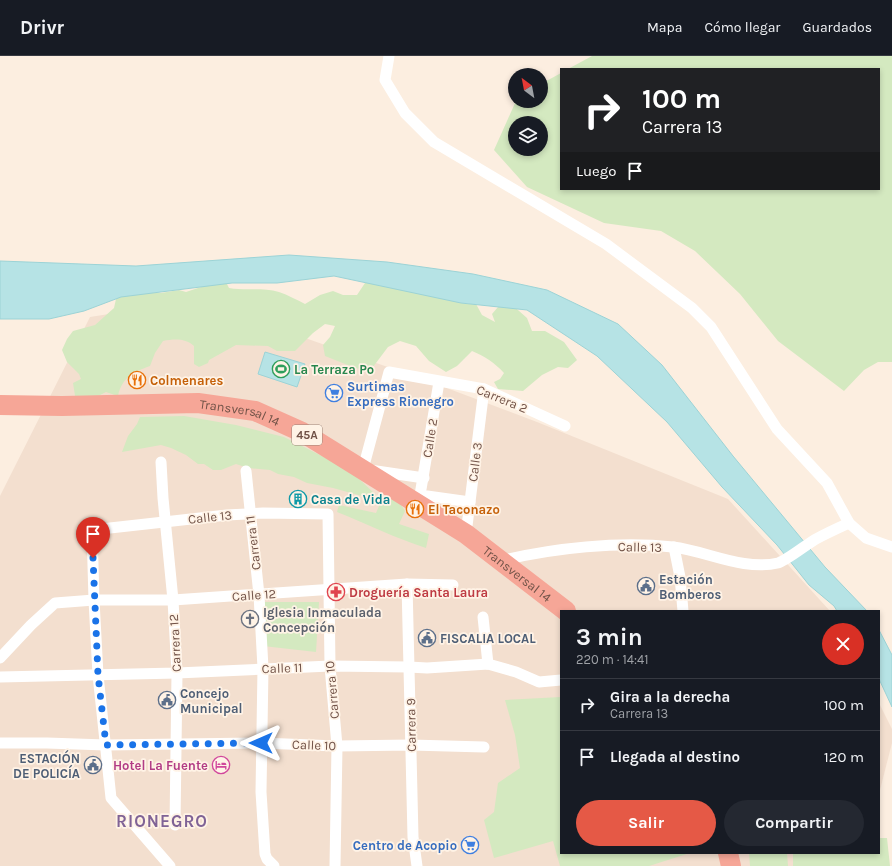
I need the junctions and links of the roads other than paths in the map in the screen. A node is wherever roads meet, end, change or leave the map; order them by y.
1 (389, 56) edge
2 (439, 382) junction
3 (484, 390) junction
4 (0, 405) edge
5 (565, 426) dead end
6 (161, 462) dead end
7 (363, 469) junction
8 (246, 471) dead end
9 (424, 478) junction
10 (470, 502) junction
11 (250, 514) junction
12 (328, 514) joint
13 (165, 522) junction
14 (849, 523) junction
15 (466, 534) junction
16 (674, 547) junction
17 (892, 547) edge
18 (500, 560) junction
19 (407, 584) junction
20 (453, 584) dead end
21 (328, 590) junction
22 (260, 595) junction
23 (94, 600) junction
24 (173, 600) junction
25 (565, 610) edge
26 (683, 610) edge
27 (483, 617) dead end
28 (0, 658) edge
29 (488, 664) junction
30 (330, 666) junction
31 (410, 666) junction
32 (263, 668) junction
33 (178, 672) junction
34 (98, 675) junction
35 (0, 677) edge
36 (560, 680) edge
37 (0, 743) edge
38 (176, 743) junction
39 (261, 743) junction
40 (106, 745) junction
41 (411, 745) junction
42 (337, 746) junction
43 (484, 747) dead end
44 (175, 826) dead end
45 (728, 854) edge
46 (170, 866) edge
47 (274, 866) edge
48 (335, 866) edge
49 (417, 866) edge
50 (731, 866) edge

1 - 14 street
2 - 3 street, Carrera 2
2 - 7 street, Carrera 2
2 - 9 street, Calle 2
3 - 5 street, Carrera 2
3 - 10 street, Calle 3
4 - 7 highway, Transversal 14 / 45A
6 - 13 street, Carrera 12
7 - 9 street
7 - 15 highway, Transversal 14 / 45A
8 - 11 street, Carrera 11
9 - 10 street, Calle 2
10 - 15 street, Calle 3
11 - 12 street, Calle 13
11 - 13 street, Calle 13
11 - 22 street, Carrera 11
12 - 21 street, Carrera 10
13 - 23 street, Calle 13
13 - 24 street, Carrera 12
14 - 16 street, Calle 13
14 - 17 street
15 - 18 highway, Transversal 14 / 45A
16 - 18 street, Calle 13
16 - 26 street
18 - 25 highway, Transversal 14 / 45A
19 - 20 street, Calle 12
19 - 21 street, Calle 12
19 - 31 street, Carrera 9
21 - 22 street, Calle 12
21 - 30 street, Carrera 10
22 - 24 street, Calle 12
22 - 32 street, Carrera 11
23 - 24 street, Calle 12
23 - 28 street, Calle 12
23 - 34 street
24 - 33 street, Carrera 12
27 - 29 street
29 - 31 street, Calle 11
29 - 36 street, Calle 11
30 - 31 street, Calle 11
30 - 32 street, Calle 11
30 - 42 street, Carrera 10
31 - 41 street, Carrera 9
32 - 33 street, Calle 11
32 - 39 street, Carrera 11
33 - 34 street, Calle 11
33 - 38 street, Carrera 12
34 - 35 street, Calle 11
34 - 40 street
37 - 40 street, Calle 10
38 - 39 street, Calle 10
38 - 40 street, Calle 10
38 - 44 street, Carrera 12
39 - 42 street, Calle 10
39 - 47 street, Carrera 11
40 - 46 street
41 - 42 street, Calle 10
41 - 43 street, Calle 10
41 - 49 street, Carrera 9
42 - 48 street, Carrera 10
45 - 50 highway

